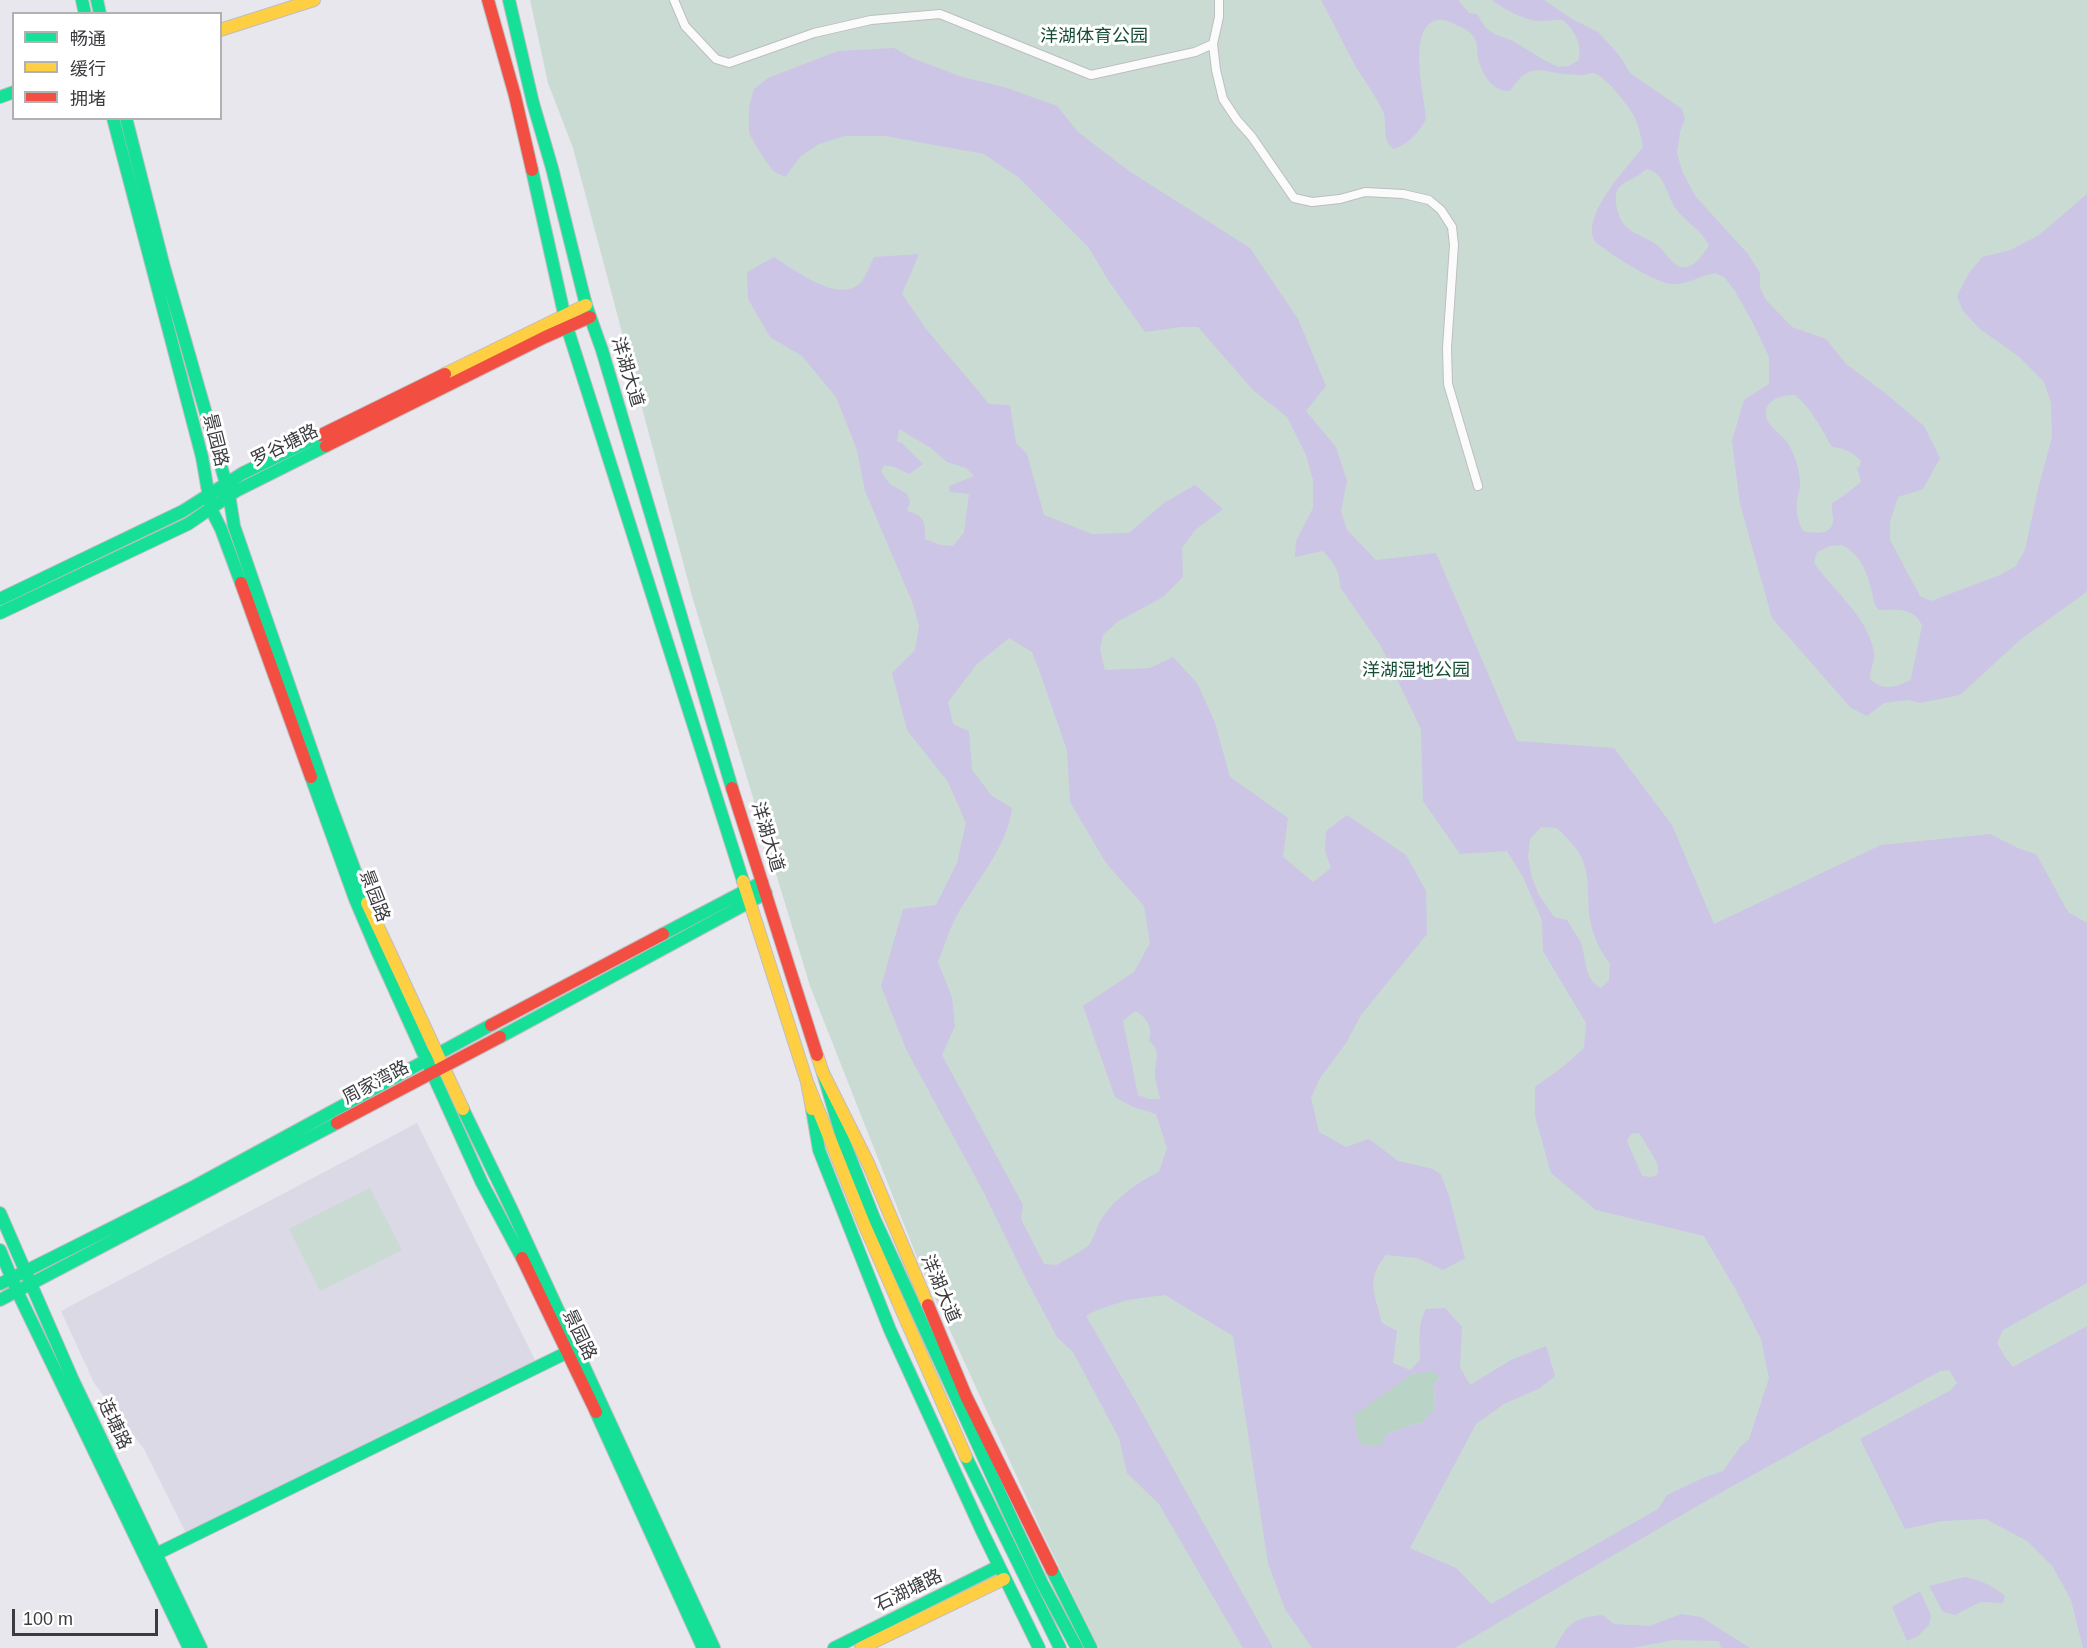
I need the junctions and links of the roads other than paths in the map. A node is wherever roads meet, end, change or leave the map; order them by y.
1 (291, 0) edge
2 (314, 0) edge
3 (488, 0) edge
4 (508, 0) edge
5 (674, 0) edge
6 (1219, 0) edge
7 (222, 22) edge
8 (222, 29) edge
9 (1214, 44) junction
10 (114, 120) edge
11 (127, 120) edge
12 (588, 311) junction
13 (565, 322) junction
14 (1478, 486) dead end
15 (227, 489) junction
16 (208, 493) junction
17 (211, 509) junction
18 (0, 599) edge
19 (0, 613) edge
20 (764, 887) junction
21 (748, 895) junction
22 (431, 1057) junction
23 (443, 1068) junction
24 (824, 1073) junction
25 (432, 1074) junction
26 (807, 1083) junction
27 (0, 1212) edge
28 (869, 1221) junction
29 (0, 1250) edge
30 (23, 1271) junction
31 (12, 1277) junction
32 (30, 1283) junction
33 (0, 1284) edge
34 (17, 1291) junction
35 (0, 1300) edge
36 (574, 1354) junction
37 (153, 1560) junction
38 (999, 1566) junction
39 (1004, 1579) junction
40 (189, 1648) edge
41 (201, 1648) edge
42 (703, 1648) edge
43 (714, 1648) edge
44 (834, 1648) edge
45 (861, 1648) edge
46 (1039, 1648) edge
47 (1060, 1648) edge
48 (1077, 1648) edge
49 (1091, 1648) edge

1 - 7 main road
2 - 8 main road
3 - 13 main road, 洋湖大道
4 - 12 main road, 洋湖大道
5 - 9 street
6 - 9 street
9 - 14 street
10 - 16 main road, 景园路
11 - 15 main road, 景园路
12 - 13 main road, 罗谷塘路
12 - 20 main road, 洋湖大道
13 - 15 main road, 罗谷塘路
13 - 21 main road, 洋湖大道
15 - 16 main road, 罗谷塘路
15 - 17 main road, 罗谷塘路
15 - 22 main road, 景园路
16 - 17 main road, 景园路
16 - 18 main road, 罗谷塘路
17 - 19 main road, 罗谷塘路
17 - 22 main road, 景园路
20 - 21 main road, 周家湾路
20 - 24 main road, 洋湖大道
21 - 22 main road, 周家湾路
21 - 23 main road, 周家湾路
21 - 26 main road, 洋湖大道
22 - 23 main road, 景园路
22 - 25 main road, 景园路
22 - 30 main road, 周家湾路
23 - 25 main road, 周家湾路
23 - 36 main road, 景园路
24 - 28 main road
24 - 49 main road, 洋湖大道
25 - 32 main road, 周家湾路
25 - 36 main road, 景园路
26 - 28 main road
26 - 38 main road, 洋湖大道
27 - 30 main road, 连塘路
28 - 47 main road
28 - 48 main road
29 - 31 main road, 连塘路
30 - 31 main road, 周家湾路
30 - 32 main road, 连塘路
31 - 33 main road, 周家湾路
31 - 34 main road, 连塘路
32 - 34 main road, 周家湾路
32 - 37 main road, 连塘路
34 - 35 main road, 周家湾路
34 - 37 main road, 连塘路
36 - 37 main road
36 - 42 main road, 景园路
36 - 43 main road, 景园路
37 - 40 main road, 连塘路
37 - 41 main road, 连塘路
38 - 39 main road, 洋湖大道
38 - 44 main road, 石湖塘路
39 - 45 main road, 石湖塘路
39 - 46 main road, 洋湖大道

